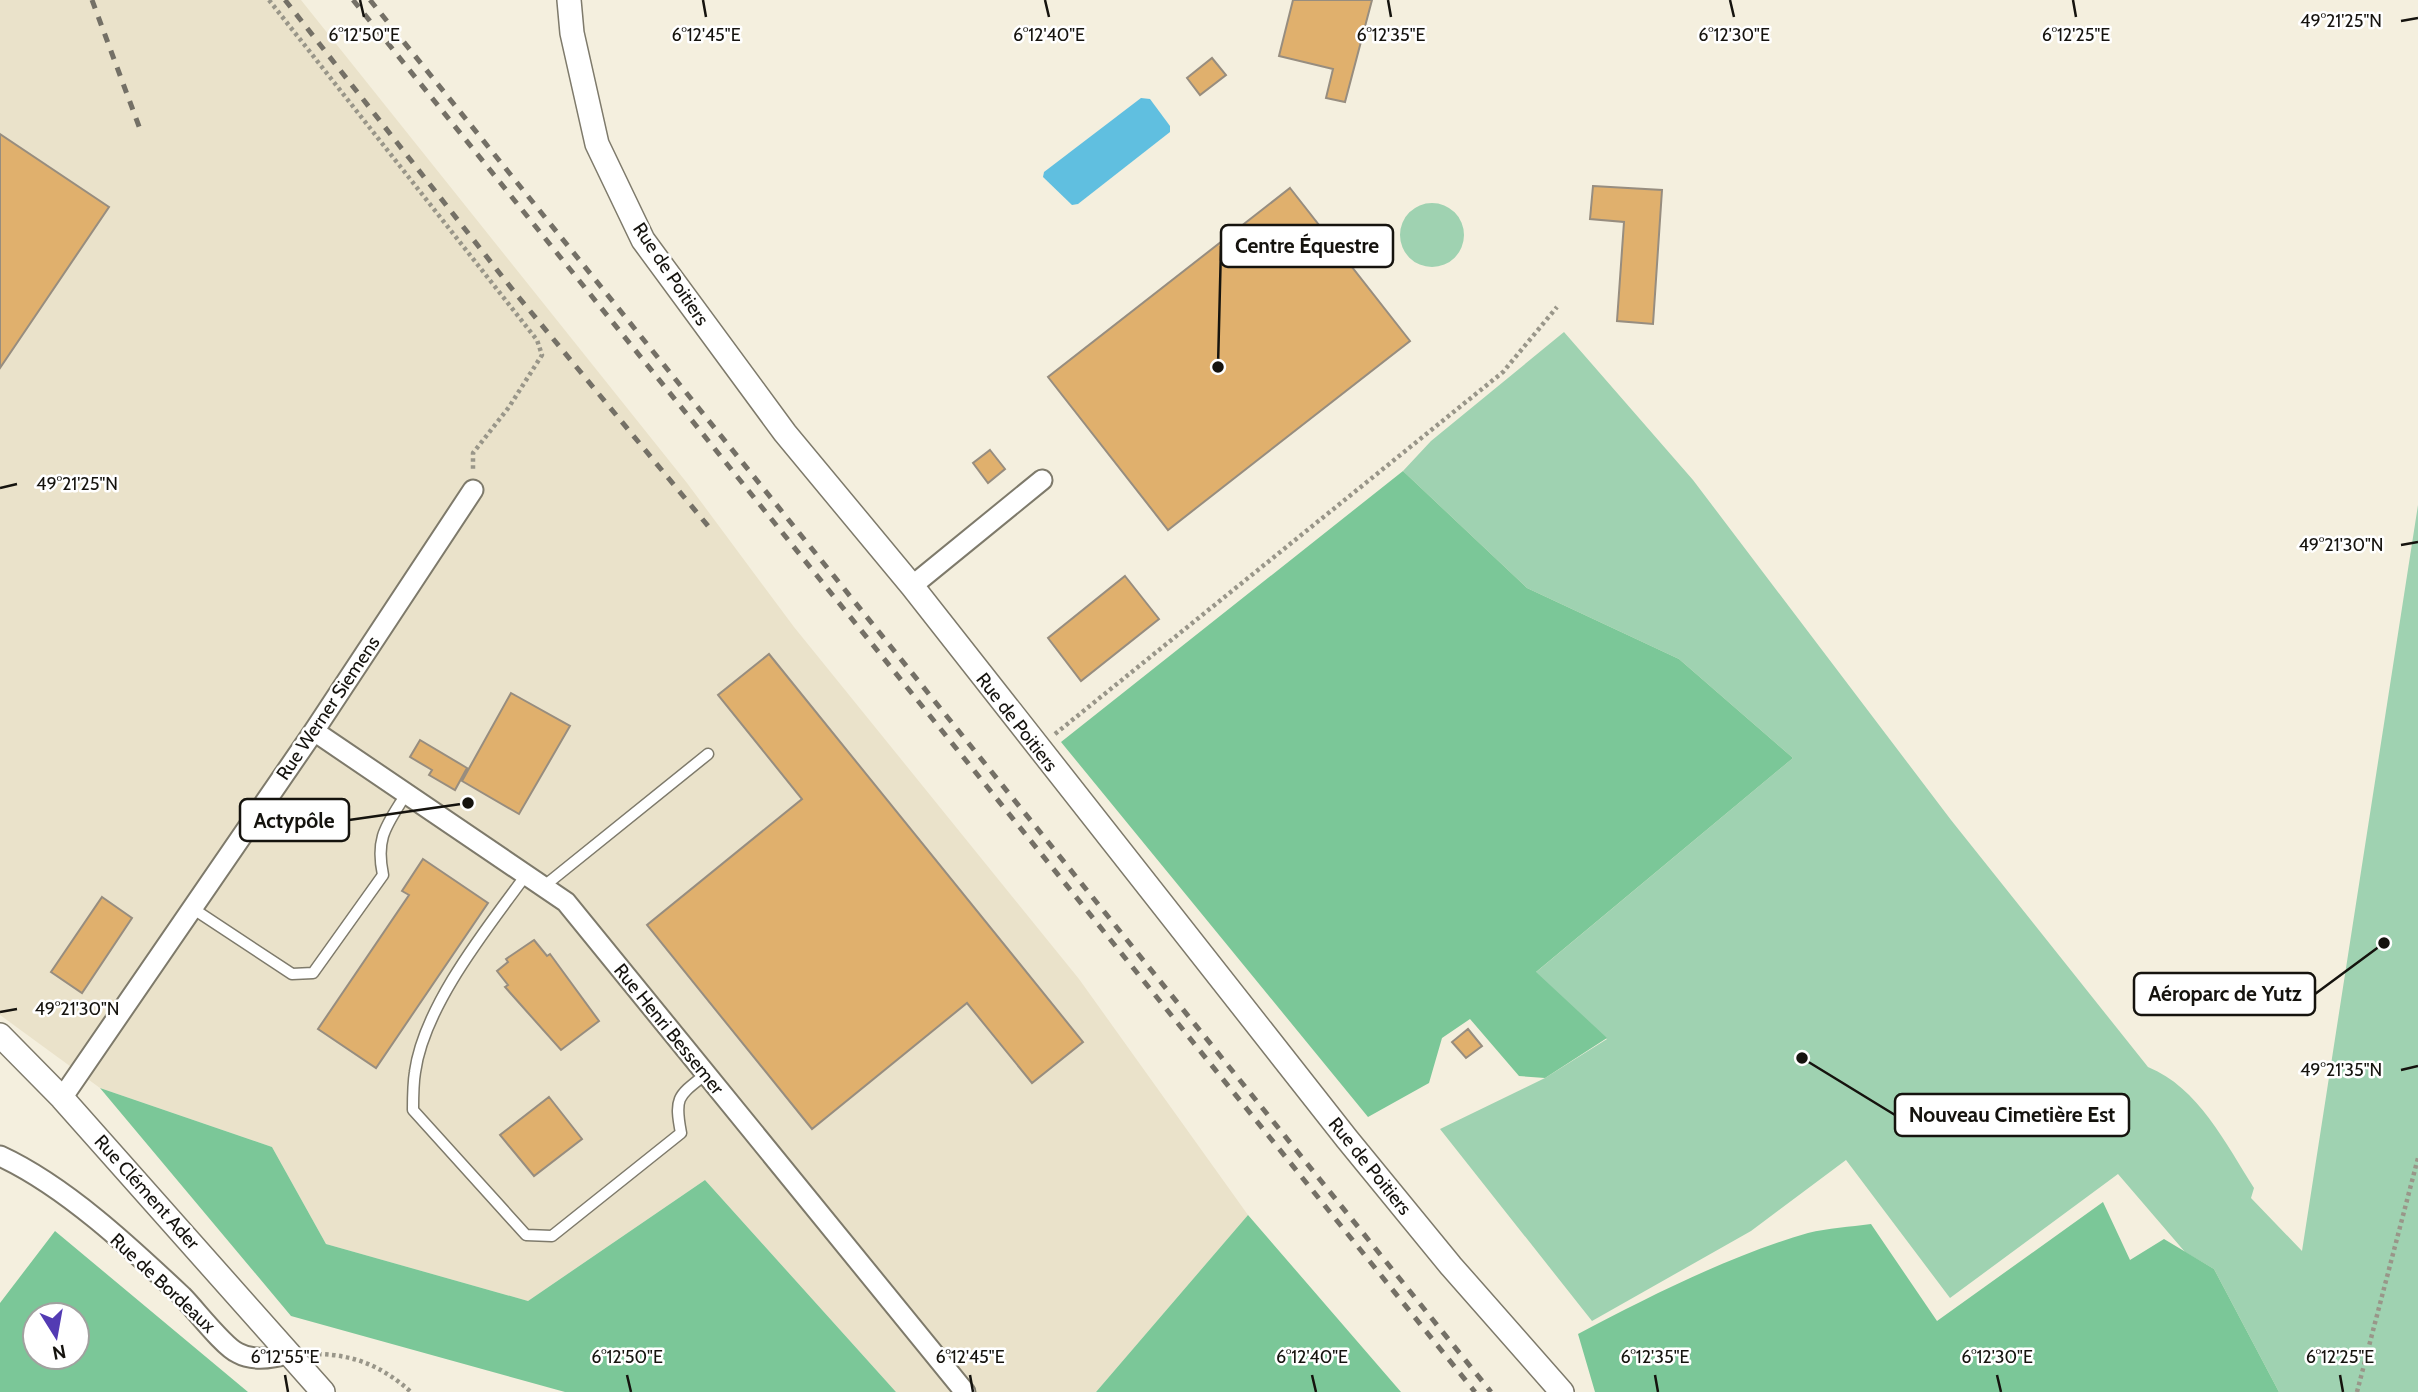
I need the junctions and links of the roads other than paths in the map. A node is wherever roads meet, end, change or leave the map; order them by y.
1 (569, 0) edge
2 (1042, 480) dead end
3 (473, 490) road end
4 (912, 586) junction
5 (314, 731) junction
6 (708, 754) dead end
7 (406, 794) junction
8 (526, 875) junction
9 (543, 887) junction
10 (192, 908) junction
11 (0, 1035) edge
12 (706, 1074) junction
13 (62, 1098) junction
14 (0, 1156) edge
15 (290, 1353) junction
16 (323, 1392) edge
17 (965, 1392) edge
18 (1562, 1392) edge

1 - 4 street, Rue de Poitiers
2 - 4 street
3 - 5 street, Rue Werner Siemens
4 - 18 street, Rue de Poitiers
5 - 7 street, Rue Henri Bessemer
5 - 10 street, Rue Werner Siemens
6 - 9 lane
7 - 8 street, Rue Henri Bessemer
7 - 10 lane
8 - 9 street, Rue Henri Bessemer
8 - 12 lane
9 - 12 street, Rue Henri Bessemer
10 - 13 street, Rue Werner Siemens
11 - 13 street, Rue Clément Ader
12 - 17 street, Rue Henri Bessemer
13 - 15 street, Rue Clément Ader
14 - 15 street, Rue de Bordeaux
15 - 16 street

